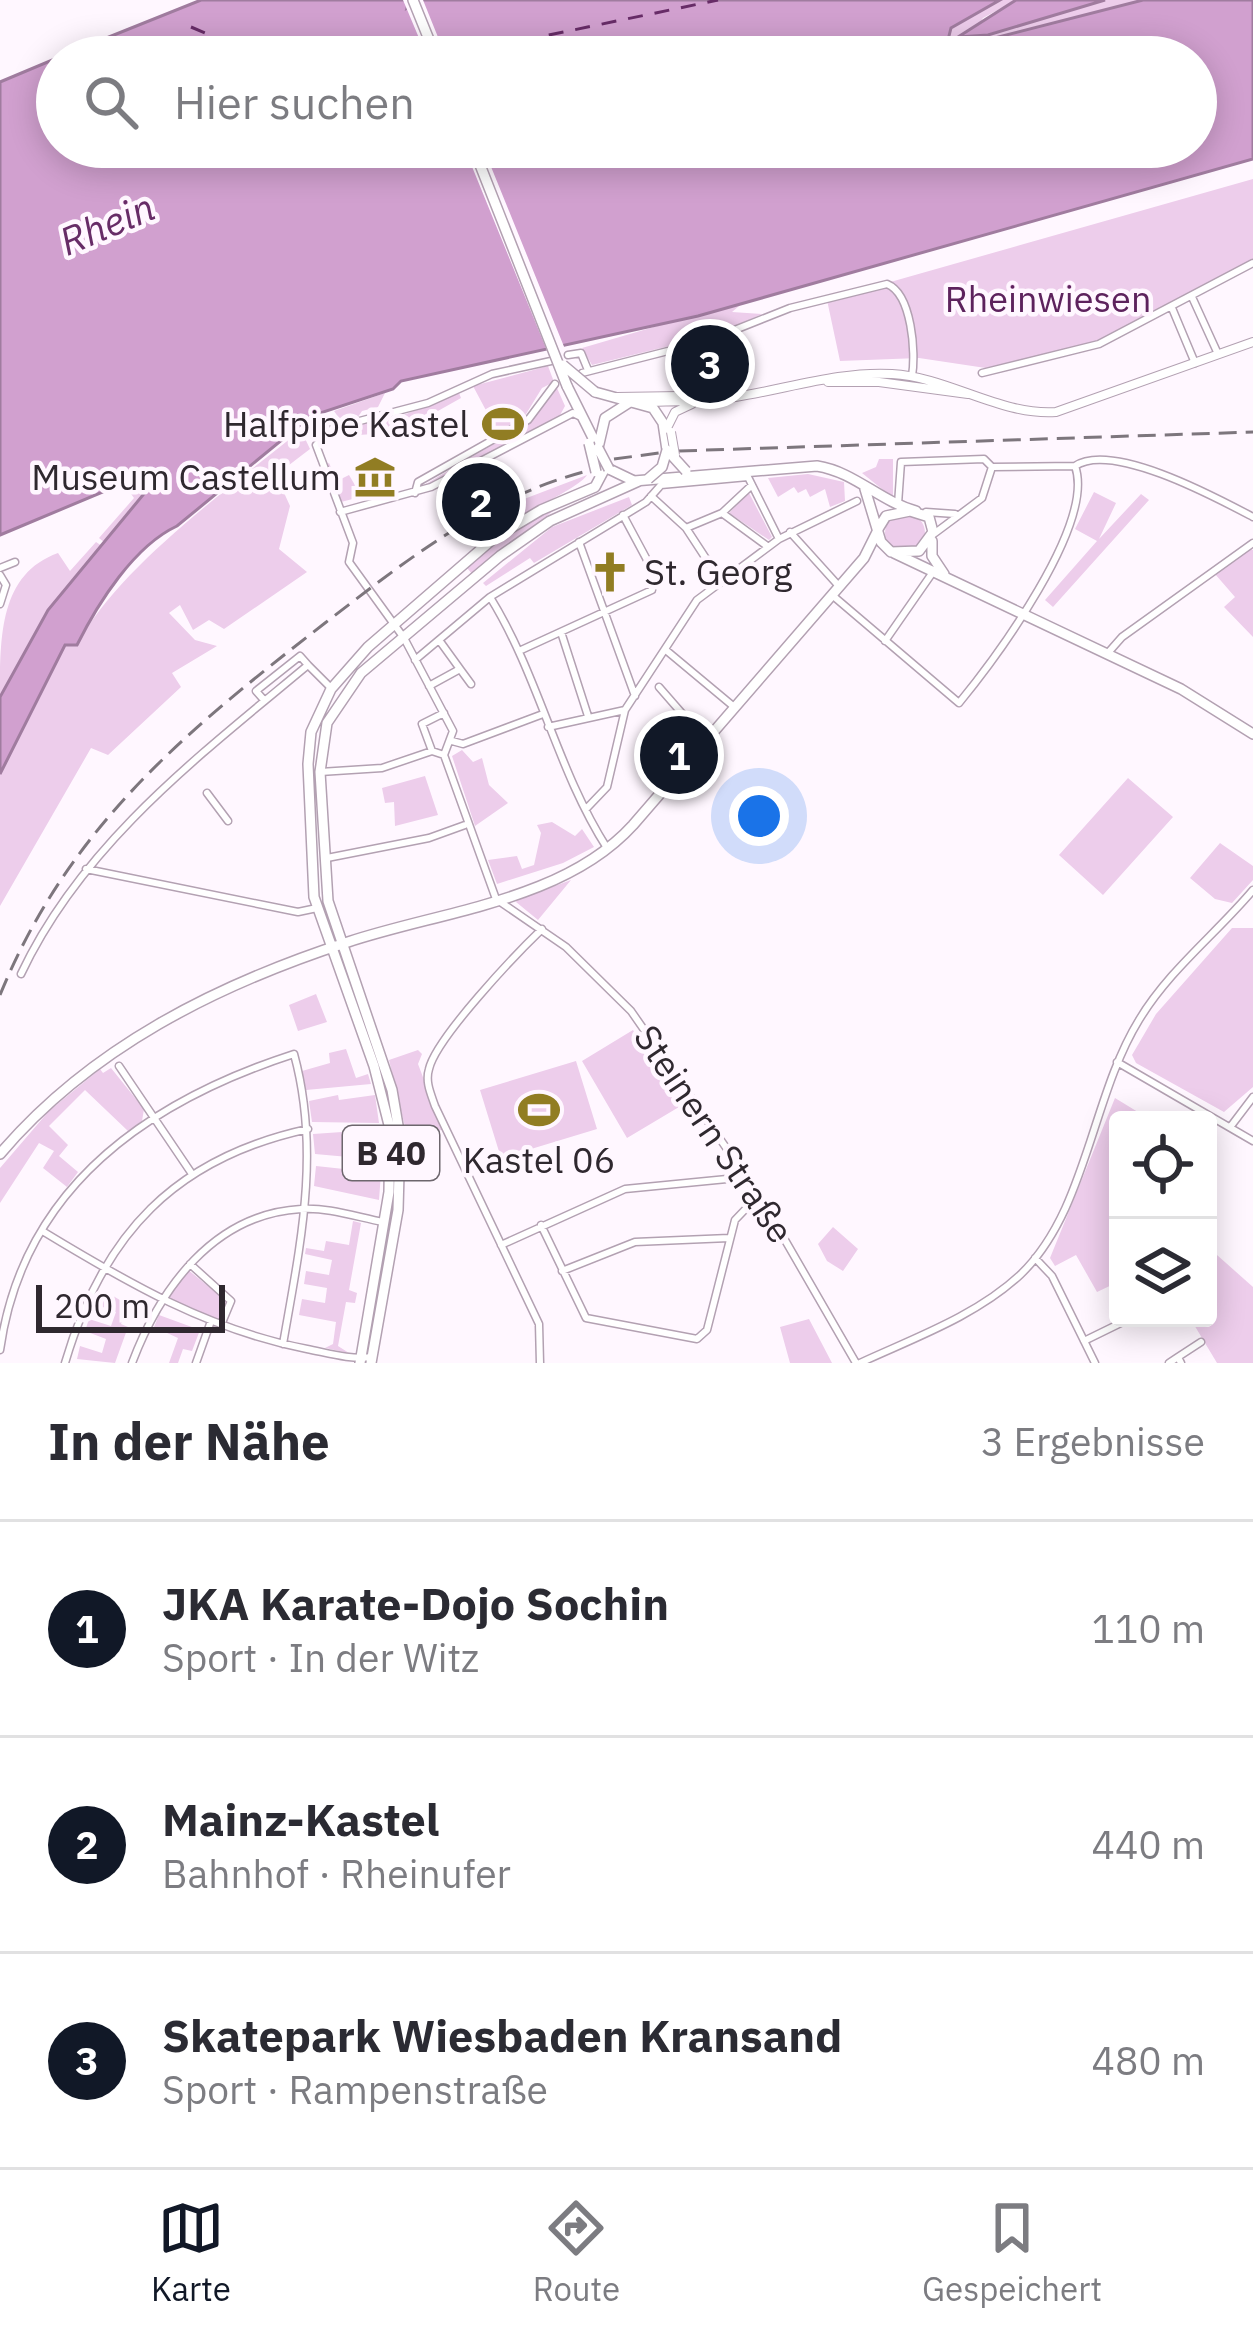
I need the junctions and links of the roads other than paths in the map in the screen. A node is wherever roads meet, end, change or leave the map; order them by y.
1 (412, 0) edge
2 (427, 36) edge
3 (481, 168) edge
4 (1253, 263) edge
5 (1192, 297) junction
6 (1172, 308) junction
7 (1253, 342) edge
8 (1218, 354) junction
9 (560, 360) junction
10 (1195, 363) junction
11 (982, 373) dead end
12 (912, 376) junction
13 (814, 382) junction
14 (891, 383) junction
15 (561, 385) junction
16 (922, 388) junction
17 (975, 394) junction
18 (615, 397) junction
19 (711, 400) junction
20 (638, 401) junction
21 (573, 409) junction
22 (667, 433) junction
23 (595, 444) junction
24 (667, 450) junction
25 (992, 466) junction
26 (1075, 466) junction
27 (603, 468) junction
28 (699, 474) junction
29 (750, 481) junction
30 (634, 482) junction
31 (862, 484) junction
32 (415, 493) junction
33 (651, 496) junction
34 (857, 501) dead end
35 (901, 507) junction
36 (917, 511) junction
37 (340, 512) junction
38 (964, 512) junction
39 (722, 513) junction
40 (623, 515) junction
41 (1253, 518) edge
42 (685, 528) junction
43 (878, 529) junction
44 (790, 532) junction
45 (932, 538) junction
46 (779, 539) junction
47 (578, 542) junction
48 (1253, 543) edge
49 (768, 546) junction
50 (892, 552) junction
51 (864, 558) junction
52 (16, 562) dead end
53 (0, 571) edge
54 (933, 572) junction
55 (720, 580) junction
56 (952, 581) junction
57 (833, 588) junction
58 (490, 597) junction
59 (0, 604) edge
60 (607, 614) junction
61 (1025, 614) junction
62 (395, 624) junction
63 (561, 632) junction
64 (404, 638) junction
65 (439, 640) junction
66 (885, 641) junction
67 (519, 651) junction
68 (667, 652) junction
69 (1107, 654) junction
70 (415, 660) junction
71 (308, 665) junction
72 (460, 669) junction
73 (654, 681) junction
74 (471, 684) dead end
75 (429, 686) junction
76 (331, 689) junction
77 (635, 696) junction
78 (265, 701) junction
79 (734, 706) junction
80 (625, 710) junction
81 (444, 713) junction
82 (543, 714) junction
83 (588, 716) junction
84 (548, 727) junction
85 (311, 732) junction
86 (699, 733) junction
87 (324, 734) junction
88 (1253, 734) edge
89 (452, 741) junction
90 (432, 751) junction
91 (444, 755) junction
92 (320, 772) junction
93 (207, 793) dead end
94 (586, 810) junction
95 (228, 820) dead end
96 (467, 824) junction
97 (604, 852) junction
98 (323, 858) junction
99 (86, 869) junction
100 (325, 879) junction
101 (312, 880) junction
102 (1253, 890) edge
103 (496, 899) junction
104 (317, 908) junction
105 (542, 929) junction
106 (336, 949) junction
107 (21, 974) dead end
108 (1117, 1062) junction
109 (119, 1066) dead end
110 (1253, 1097) edge
111 (152, 1116) junction
112 (1231, 1126) junction
113 (308, 1129) junction
114 (1253, 1141) edge
115 (0, 1154) edge
116 (742, 1169) junction
117 (192, 1174) junction
118 (759, 1195) junction
119 (307, 1208) junction
120 (392, 1209) junction
121 (384, 1222) junction
122 (541, 1225) junction
123 (44, 1232) junction
124 (729, 1238) junction
125 (501, 1245) junction
126 (1035, 1258) junction
127 (190, 1264) junction
128 (102, 1268) junction
129 (562, 1271) junction
130 (158, 1300) junction
131 (211, 1322) junction
132 (221, 1325) junction
133 (1113, 1327) edge
134 (1084, 1341) junction
135 (1201, 1342) dead end
136 (283, 1344) junction
137 (0, 1350) edge
138 (365, 1360) edge
139 (1180, 1360) edge
140 (64, 1363) edge
141 (133, 1363) edge
142 (196, 1363) edge
143 (539, 1363) edge
144 (858, 1363) edge
145 (1095, 1363) edge
146 (1168, 1363) edge

1 - 2 main road
3 - 9 main road, bridge
4 - 5 street
5 - 6 street
5 - 8 street
6 - 10 street
6 - 11 street
7 - 8 main road
8 - 10 main road
9 - 12 street
9 - 15 main road, bridge
9 - 18 main road, bridge
9 - 37 street
10 - 17 main road
12 - 13 main road
12 - 14 street
12 - 16 street
12 - 17 main road
13 - 14 main road
13 - 19 main road
14 - 16 main road
15 - 21 main road
15 - 32 street
16 - 17 main road
18 - 19 main road
18 - 20 main road
19 - 20 main road
19 - 22 main road
20 - 22 main road
20 - 23 main road
21 - 23 main road
21 - 23 main road
21 - 32 street
22 - 24 main road, bridge
22 - 28 main road, bridge
23 - 27 main road, bridge
24 - 28 main road, bridge
24 - 30 main road, B 40, bridge
25 - 26 street
25 - 35 street
25 - 38 street
26 - 41 street
26 - 61 street
27 - 30 main road
27 - 62 main road, B 40
28 - 30 main road, bridge
28 - 31 main road
29 - 33 street
29 - 39 street
29 - 46 street
30 - 64 main road, B 40
31 - 35 main road
31 - 43 main road
32 - 37 street
33 - 40 street
33 - 42 street
34 - 44 street
35 - 36 main road
36 - 38 street
36 - 43 main road
36 - 45 main road
37 - 62 street
38 - 45 street
39 - 42 street
39 - 49 street
40 - 47 street
40 - 60 street
42 - 55 street
43 - 50 main road
43 - 51 main road
44 - 46 street
44 - 57 street
45 - 50 main road
45 - 56 main road
46 - 49 street
47 - 58 street
47 - 60 street
48 - 69 street
49 - 55 street
50 - 51 main road
50 - 54 main road
51 - 57 main road
52 - 53 street
53 - 59 street
54 - 56 main road
54 - 66 street
55 - 68 street
56 - 61 main road
57 - 66 street
57 - 79 main road
58 - 65 street
58 - 67 street
60 - 63 street
60 - 77 street
61 - 66 street
61 - 69 main road
62 - 64 street
62 - 76 main road, B 40
63 - 67 street
63 - 83 street
64 - 70 street
64 - 87 main road, B 40
65 - 70 street
65 - 72 street
67 - 82 street
68 - 73 street
68 - 79 street
69 - 88 main road
70 - 75 street
71 - 76 street
71 - 78 street
71 - 78 street
72 - 74 street
72 - 75 street
73 - 77 street
73 - 86 street
75 - 81 street
76 - 85 main road, B 40
77 - 80 street
78 - 99 street
79 - 86 main road
80 - 83 street
80 - 94 street
81 - 89 street
81 - 90 street
82 - 84 street
82 - 89 street
83 - 84 street
84 - 94 street
85 - 87 main road
85 - 101 main road, B 40
86 - 97 main road
87 - 92 main road, B 40
89 - 91 street
90 - 91 street
90 - 92 street
91 - 96 street
92 - 98 main road, B 40
93 - 95 street
94 - 97 street
96 - 98 street
96 - 103 street
97 - 103 main road
98 - 100 main road, B 40
99 - 104 street
99 - 107 street
100 - 101 main road
100 - 106 main road, B 40
101 - 104 main road, B 40
102 - 108 street
103 - 105 street, Steinern Straße
103 - 106 main road
104 - 106 main road, B 40
105 - 116 street, Steinern Straße
105 - 125 street
106 - 115 main road
106 - 120 main road, B 40
108 - 112 street
108 - 126 street
109 - 111 street
110 - 112 street
111 - 113 street
111 - 117 street
111 - 123 street
112 - 114 street
113 - 117 street
113 - 119 street
116 - 118 street, Steinern Straße
116 - 122 street
117 - 128 street
118 - 124 street
118 - 144 street, Steinern Straße
119 - 121 street
119 - 127 street
119 - 136 street
120 - 121 main road, B 40
120 - 138 main road, B 40
121 - 138 main road, B 40
122 - 125 street
122 - 129 street
123 - 128 street
123 - 137 street
124 - 129 street
124 - 129 street
125 - 143 street
126 - 134 street
126 - 144 street
127 - 130 street
127 - 132 street
128 - 130 street
128 - 140 street
130 - 131 street
130 - 141 street
131 - 132 street
131 - 142 street
132 - 136 street
133 - 134 street
134 - 145 street
135 - 139 street
136 - 138 street
139 - 146 street

